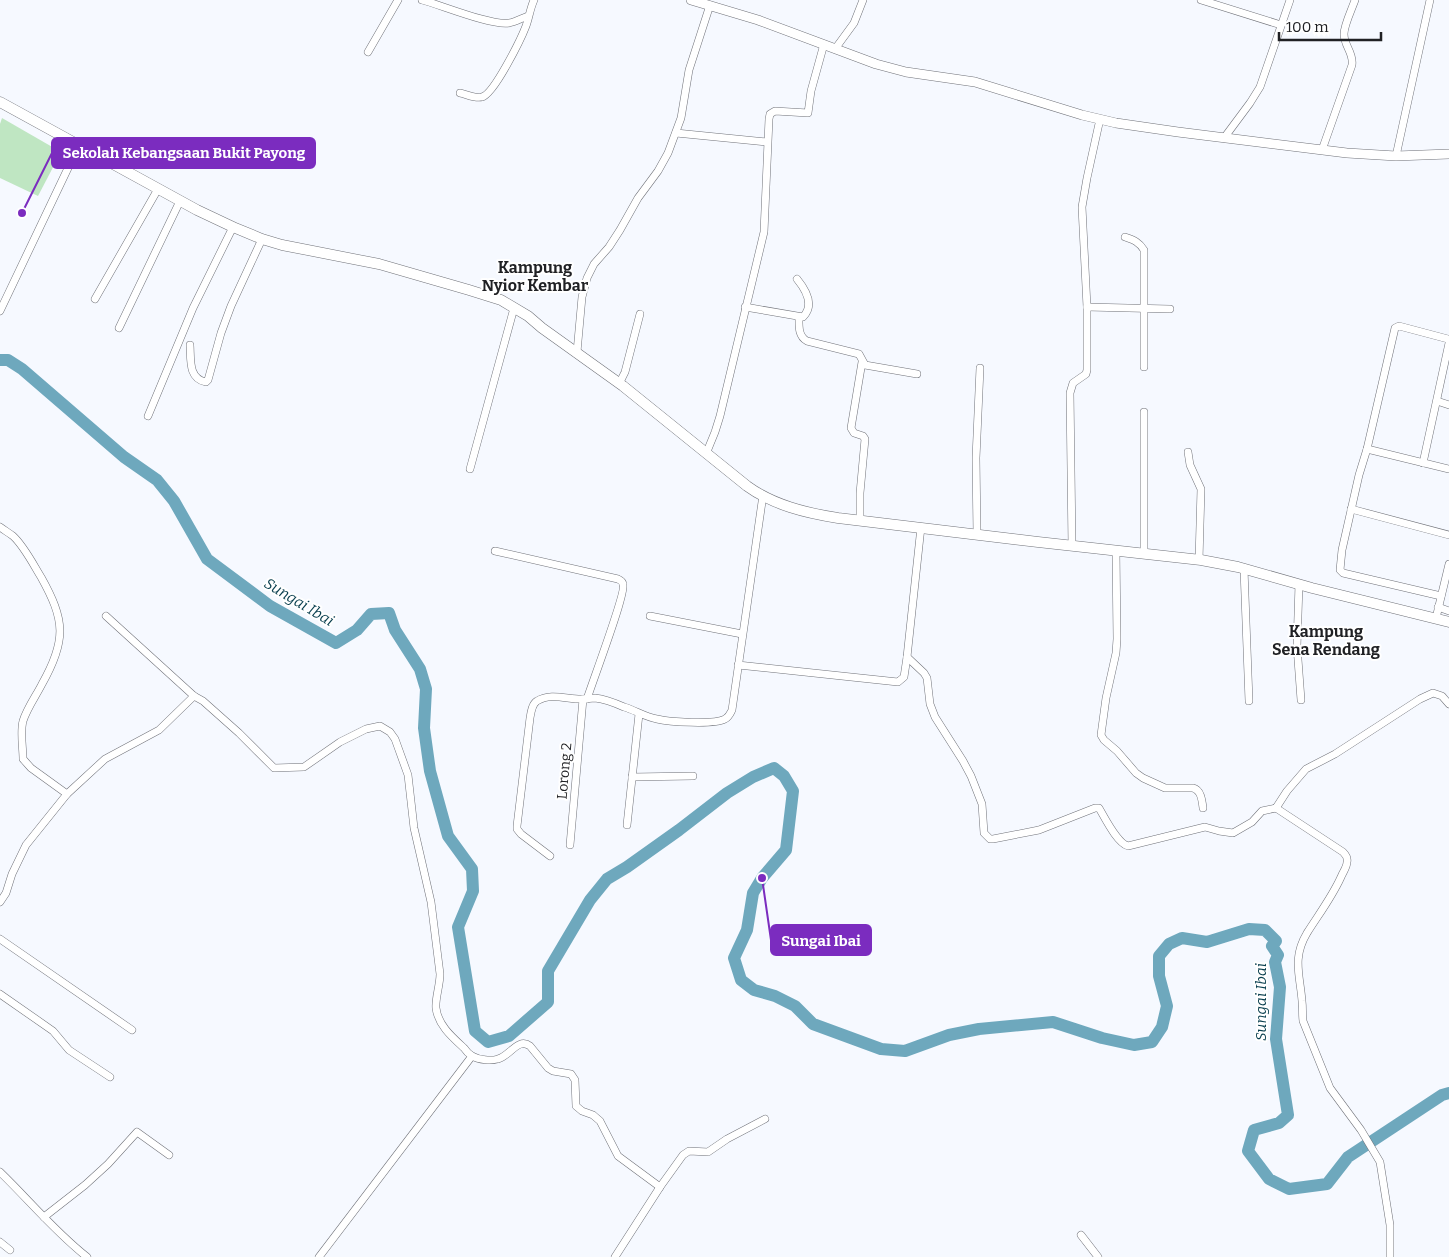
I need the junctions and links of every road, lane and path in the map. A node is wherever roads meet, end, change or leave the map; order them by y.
1 (398, 0) edge
2 (422, 0) edge
3 (534, 0) edge
4 (692, 0) edge
5 (863, 0) edge
6 (1201, 0) edge
7 (1290, 0) edge
8 (1355, 0) edge
9 (1430, 0) edge
10 (710, 5) junction
11 (528, 16) junction
12 (1281, 25) junction
13 (824, 44) junction
14 (835, 49) junction
15 (368, 52) dead end
16 (460, 93) dead end
17 (0, 102) edge
18 (1100, 119) junction
19 (676, 133) junction
20 (1224, 138) junction
21 (767, 142) junction
22 (79, 146) junction
23 (1322, 150) junction
24 (1449, 154) edge
25 (1396, 156) junction
26 (158, 189) junction
27 (180, 201) junction
28 (233, 227) junction
29 (1125, 237) dead end
30 (262, 239) junction
31 (797, 279) dead end
32 (95, 299) dead end
33 (745, 307) junction
34 (1087, 307) junction
35 (514, 308) junction
36 (1144, 308) junction
37 (1170, 309) dead end
38 (0, 311) edge
39 (640, 314) dead end
40 (799, 317) junction
41 (119, 328) dead end
42 (1449, 340) edge
43 (190, 345) dead end
44 (577, 352) junction
45 (862, 362) junction
46 (1144, 367) dead end
47 (980, 368) dead end
48 (917, 374) dead end
49 (620, 384) junction
50 (1437, 401) junction
51 (1449, 404) edge
52 (1144, 412) dead end
53 (148, 416) dead end
54 (1367, 449) junction
55 (1188, 452) dead end
56 (706, 454) junction
57 (1423, 463) junction
58 (470, 469) dead end
59 (1449, 469) edge
60 (763, 496) junction
61 (1352, 509) junction
62 (860, 520) junction
63 (0, 527) edge
64 (921, 527) junction
65 (977, 534) junction
66 (1449, 535) edge
67 (1072, 546) junction
68 (495, 551) dead end
69 (1116, 551) junction
70 (1144, 554) junction
71 (1199, 560) junction
72 (1449, 564) edge
73 (1244, 569) junction
74 (1299, 584) junction
75 (1441, 596) junction
76 (1438, 607) junction
77 (1449, 611) edge
78 (106, 616) dead end
79 (650, 616) dead end
80 (1436, 618) junction
81 (1449, 622) edge
82 (742, 634) junction
83 (907, 658) junction
84 (738, 665) junction
85 (194, 696) junction
86 (585, 699) junction
87 (1301, 700) dead end
88 (1249, 701) dead end
89 (1449, 704) edge
90 (639, 714) junction
91 (693, 776) dead end
92 (632, 777) junction
93 (67, 794) junction
94 (1204, 808) dead end
95 (1276, 808) junction
96 (627, 824) dead end
97 (570, 846) dead end
98 (550, 856) dead end
99 (3, 891) edge
100 (0, 902) edge
101 (0, 938) edge
102 (0, 994) edge
103 (132, 1030) dead end
104 (472, 1056) junction
105 (110, 1077) dead end
106 (765, 1119) dead end
107 (170, 1155) dead end
108 (0, 1172) edge
109 (660, 1186) junction
110 (44, 1216) junction
111 (1081, 1235) dead end
112 (0, 1242) edge
113 (10, 1250) dead end
114 (87, 1257) edge
115 (319, 1257) edge
116 (615, 1257) edge
117 (1098, 1257) edge
118 (1390, 1257) edge

1 - 15 street
2 - 11 street
3 - 11 street
4 - 10 street
5 - 14 street
6 - 12 street
7 - 12 street
8 - 23 street
9 - 25 street
10 - 13 street
10 - 19 street
11 - 16 street
12 - 20 street
13 - 14 street
13 - 21 street
14 - 18 street
17 - 22 main road
18 - 20 street
18 - 34 street
19 - 21 street
19 - 44 street
20 - 23 street
21 - 33 street
22 - 26 main road
22 - 38 street
23 - 25 street
24 - 25 street
26 - 27 main road
26 - 32 street
27 - 28 main road
27 - 41 street
28 - 30 main road
28 - 53 street
29 - 36 street
30 - 35 main road
30 - 43 street
31 - 40 street
33 - 40 street
33 - 56 street
34 - 36 street
34 - 67 street
35 - 44 main road
35 - 58 street
36 - 37 street
36 - 46 street
39 - 49 street
40 - 45 street
42 - 50 street
42 - 54 street
44 - 49 main road
45 - 48 street
45 - 62 street
47 - 65 street
49 - 56 main road
50 - 51 street
50 - 57 street
52 - 70 street
54 - 57 street
54 - 61 street
55 - 71 street
56 - 60 main road
57 - 59 street
60 - 62 main road
60 - 82 street
61 - 66 street
61 - 75 street
62 - 64 main road
63 - 93 street
64 - 65 main road
64 - 83 street
65 - 67 main road
67 - 69 main road
68 - 86 street, Lorong 2
69 - 70 main road
69 - 94 street
70 - 71 main road
71 - 73 main road
72 - 75 street
73 - 74 main road
73 - 88 street
74 - 80 main road
74 - 87 street
75 - 76 street
76 - 77 street
76 - 80 street
78 - 85 street
79 - 82 street
80 - 81 main road
82 - 84 street
83 - 84 street
83 - 95 street
84 - 90 street
85 - 93 street
85 - 104 street
86 - 90 street
86 - 97 street, Lorong 2
86 - 98 street
89 - 95 street
90 - 92 street
91 - 92 street
92 - 96 street
93 - 99 street
95 - 118 street
99 - 100 street
101 - 103 street
102 - 105 street
104 - 109 street
104 - 115 street
106 - 109 street
107 - 110 street
108 - 110 street
109 - 116 street
110 - 114 street
111 - 117 street
112 - 113 street

